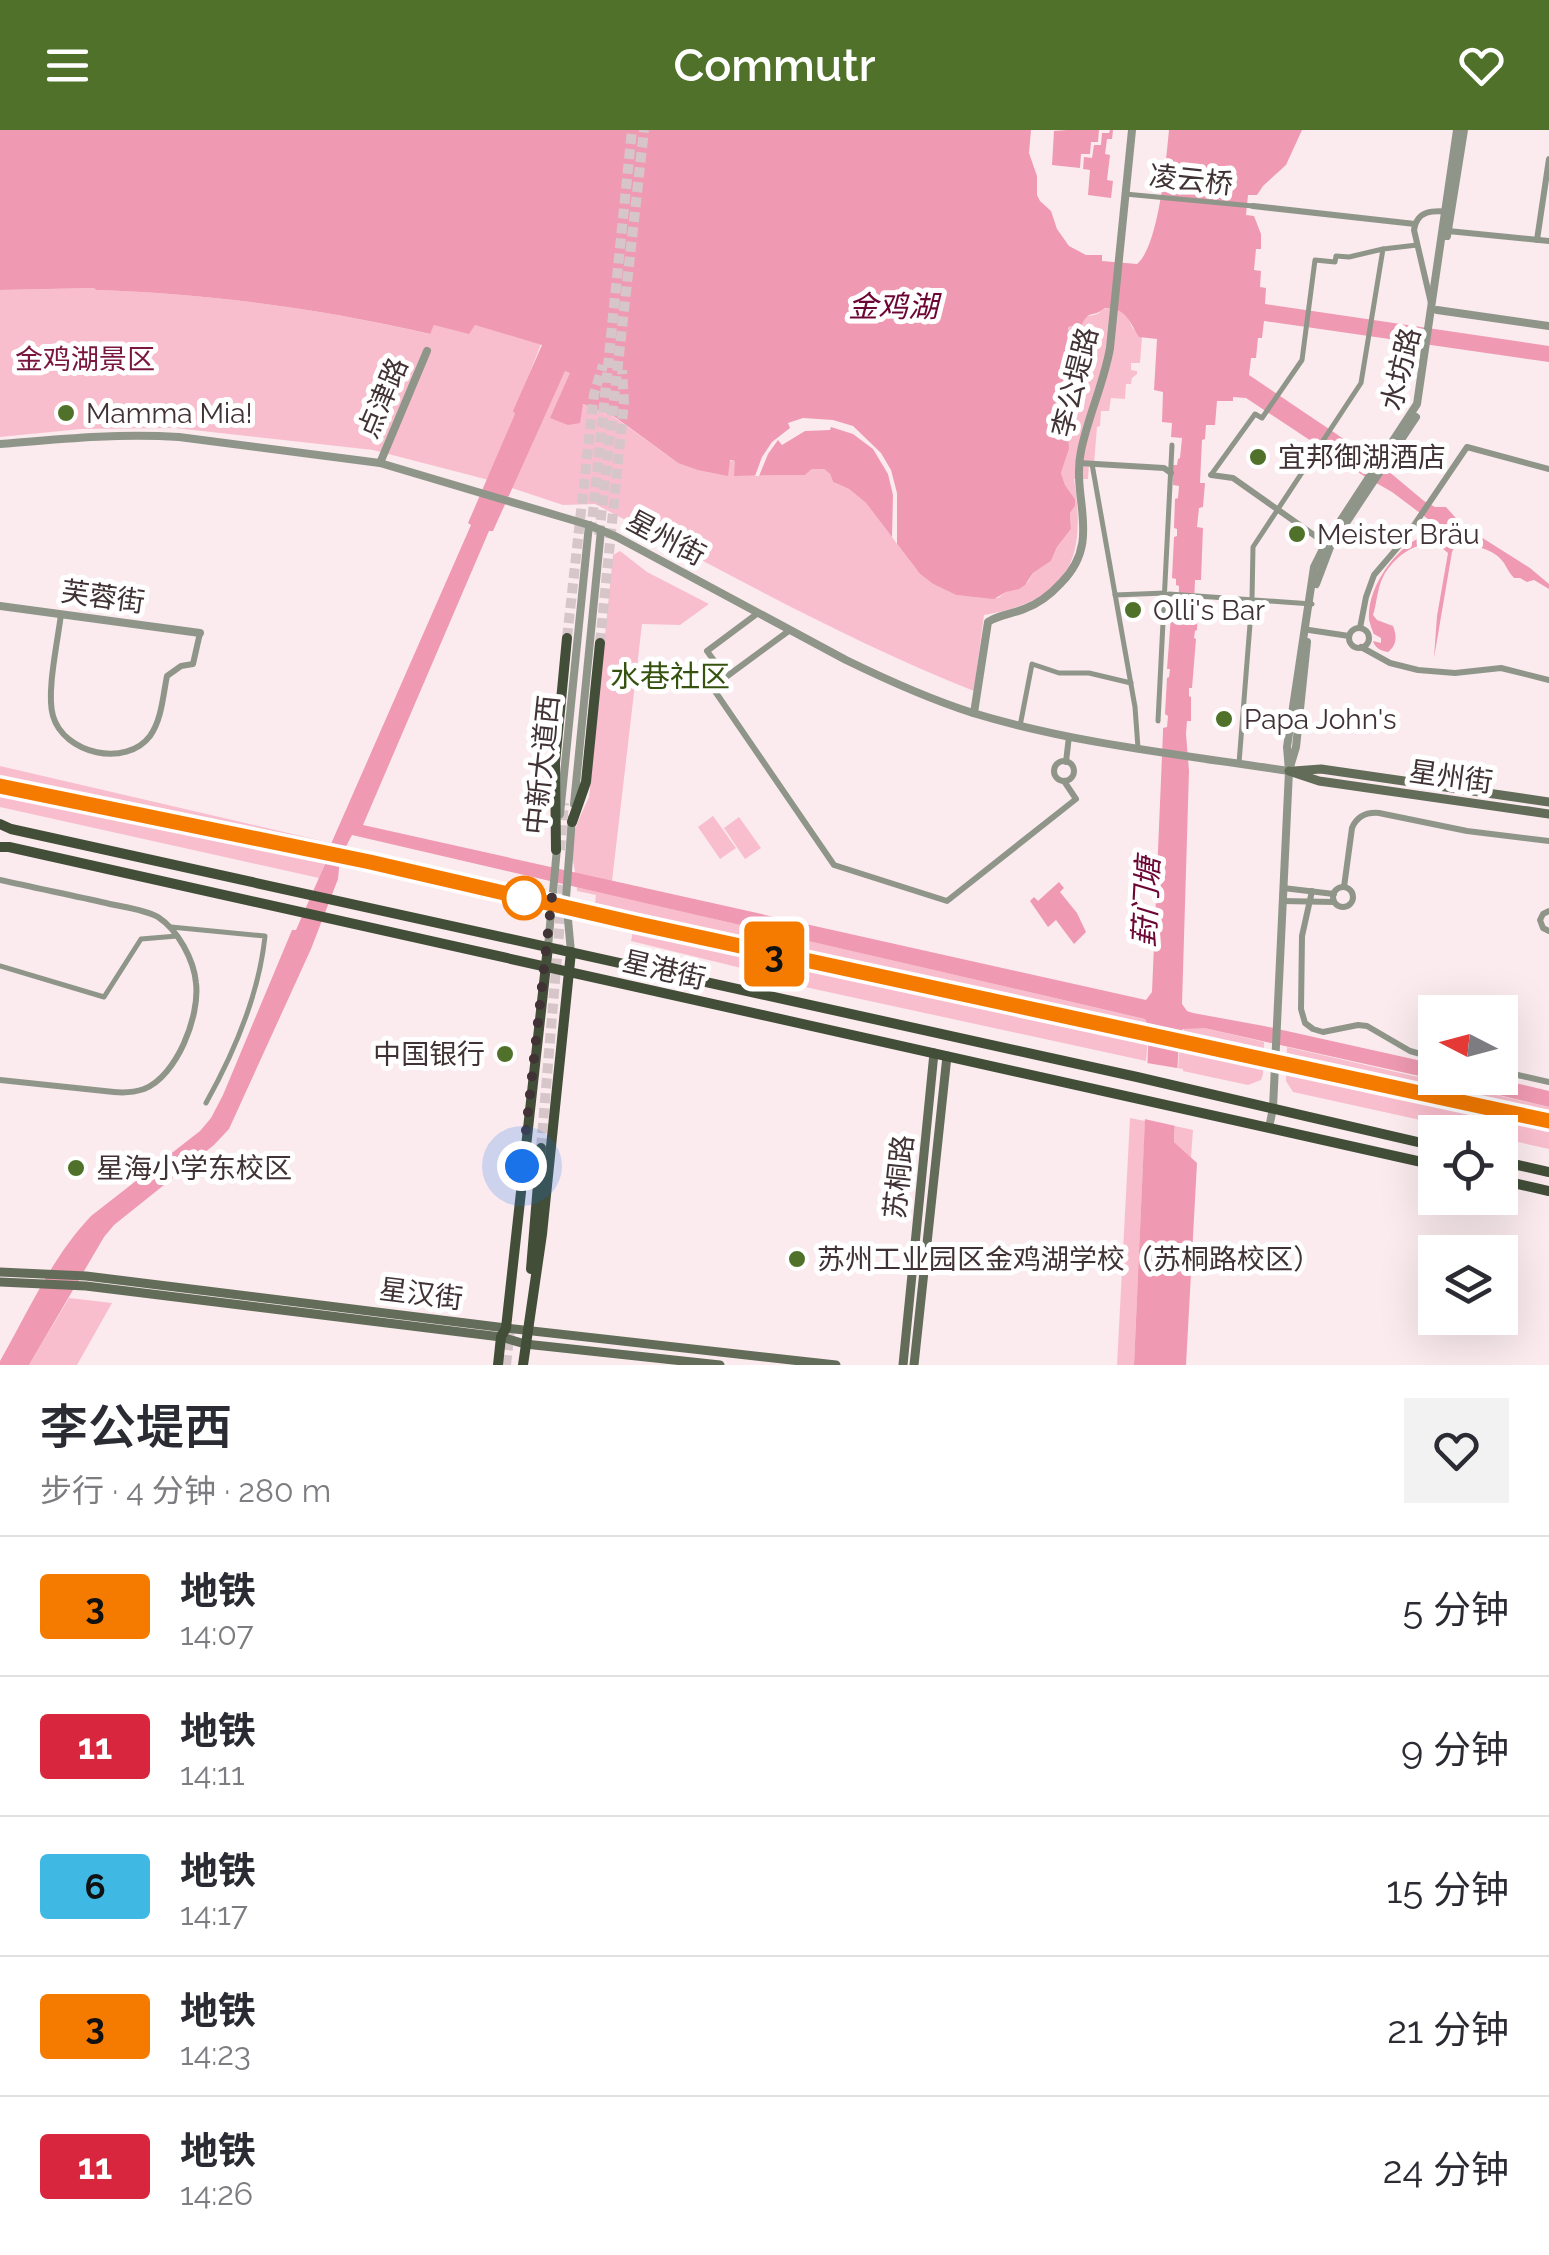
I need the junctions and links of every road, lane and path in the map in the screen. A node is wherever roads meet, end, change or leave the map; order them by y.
1 (1132, 130) edge
2 (1461, 130) edge
3 (1549, 159) edge
4 (1125, 194) junction
5 (1252, 206) joint
6 (1448, 212) junction
7 (1414, 224) junction
8 (1448, 231) junction
9 (1537, 240) junction
10 (1549, 241) edge
11 (1418, 246) junction
12 (1382, 249) junction
13 (1435, 310) junction
14 (1549, 326) edge
15 (428, 351) dead end
16 (0, 444) edge
17 (1172, 445) dead end
18 (1079, 463) junction
19 (380, 464) junction
20 (1092, 464) junction
21 (1549, 469) edge
22 (1171, 473) junction
23 (1211, 475) joint
24 (1277, 510) junction
25 (588, 526) junction
26 (601, 530) junction
27 (1328, 545) junction
28 (1167, 594) junction
29 (1115, 595) junction
30 (1252, 599) junction
31 (1310, 604) junction
32 (0, 606) edge
33 (758, 613) junction
34 (61, 614) junction
35 (1360, 628) junction
36 (790, 630) junction
37 (1308, 630) junction
38 (200, 633) joint
39 (1349, 636) junction
40 (567, 638) tunnel mouth
41 (600, 643) tunnel mouth
42 (1361, 647) junction
43 (724, 674) junction
44 (1549, 680) edge
45 (1130, 683) junction
46 (974, 713) junction
47 (1158, 721) dead end
48 (1020, 726) junction
49 (1069, 736) junction
50 (1138, 748) junction
51 (1066, 762) junction
52 (1238, 763) junction
53 (1289, 771) junction
54 (1064, 781) junction
55 (1549, 802) edge
56 (1549, 814) edge
57 (572, 822) junction
58 (4, 828) edge
59 (1549, 841) edge
60 (3, 846) edge
61 (556, 850) junction
62 (0, 880) edge
63 (1283, 888) junction
64 (1344, 888) junction
65 (1312, 891) junction
66 (1335, 898) junction
67 (1282, 900) junction
68 (1311, 900) junction
69 (1549, 911) edge
70 (168, 926) junction
71 (1549, 930) edge
72 (176, 936) junction
73 (548, 947) junction
74 (570, 952) junction
75 (0, 966) edge
76 (545, 966) junction
77 (568, 972) junction
78 (1418, 1053) edge
79 (934, 1054) junction
80 (947, 1056) junction
81 (932, 1075) junction
82 (1518, 1075) edge
83 (945, 1076) junction
84 (0, 1080) edge
85 (1549, 1082) edge
86 (206, 1103) dead end
87 (1273, 1108) junction
88 (1269, 1128) junction
89 (1418, 1142) edge
90 (540, 1148) tunnel mouth
91 (1418, 1161) edge
92 (1518, 1165) edge
93 (1549, 1172) edge
94 (1518, 1184) edge
95 (1549, 1191) edge
96 (914, 1254) junction
97 (926, 1255) junction
98 (0, 1272) edge
99 (38, 1278) junction
100 (0, 1282) edge
101 (528, 1330) junction
102 (503, 1332) junction
103 (525, 1344) junction
104 (744, 1360) edge
105 (498, 1365) edge
106 (523, 1365) edge
107 (720, 1365) edge
108 (836, 1365) edge
109 (902, 1365) edge
110 (914, 1365) edge

1 - 4 street, 李公堤路
2 - 6 street, 水坊路
3 - 9 street
4 - 5 street, 凌云桥
4 - 18 street, 李公堤路
5 - 7 street
6 - 7 street
6 - 8 street, 水坊路
6 - 13 street, 水坊路
7 - 11 street
8 - 9 street
8 - 13 street, 水坊路
9 - 10 street
11 - 12 street
11 - 13 street
12 - 23 street
12 - 24 street
13 - 14 street
13 - 27 street, 水坊路
15 - 19 street, 点津路
16 - 19 street, 星州街
17 - 22 street
18 - 20 street
18 - 46 street, 李公堤路
19 - 25 street, 星州街
20 - 22 street
20 - 29 street
21 - 35 street
22 - 28 street
23 - 24 street
24 - 27 street
24 - 30 street
25 - 26 street, 星州街
25 - 61 street, 中新大道西
26 - 33 street, 星州街
26 - 57 street, 中新大道西
27 - 31 street, 水坊路
28 - 29 street
28 - 30 street
28 - 47 street
29 - 45 street
30 - 31 street
30 - 52 street
31 - 37 street, 水坊路
31 - 53 street, 水坊路
32 - 34 street, 芙蓉街
33 - 36 street, 星州街
33 - 43 street
34 - 38 street, 芙蓉街
34 - 38 street
35 - 39 street
35 - 42 street
36 - 43 street
36 - 46 street, 星州街
37 - 39 street
37 - 53 street, 水坊路
39 - 42 street
40 - 61 main road
41 - 57 main road
42 - 44 street
43 - 54 street
45 - 48 street
45 - 50 street
46 - 48 street, 星州街
48 - 49 street, 星州街
49 - 50 street, 星州街
49 - 51 street
50 - 52 street, 星州街
51 - 54 street
51 - 54 street
52 - 53 street, 星州街
53 - 55 main road, 星州街
53 - 56 main road, 星州街
53 - 63 street, 水坊路
57 - 74 street, 中新大道西
58 - 73 main road, 星港街
59 - 64 street
60 - 76 main road, 星港街
61 - 73 street, 中新大道西
62 - 70 street
63 - 65 street
63 - 67 street, 水坊路
64 - 66 street
64 - 66 street
65 - 66 street
65 - 68 street
66 - 68 street
67 - 68 street
67 - 87 street, 水坊路
68 - 78 street
69 - 71 street
70 - 72 street
70 - 86 street
72 - 75 street
72 - 84 street
73 - 74 main road, 星港街
73 - 76 main road, 中新大道西
74 - 77 main road, 中新大道西
74 - 87 main road, 星港街
76 - 77 main road, 星港街
76 - 102 main road, 中新大道西
77 - 79 main road, 星港街
77 - 101 main road, 中新大道西
79 - 80 main road, 星港街
79 - 81 main road, 苏桐路
80 - 83 main road, 苏桐路
80 - 88 main road, 星港街
81 - 83 main road
81 - 96 main road, 苏桐路
82 - 85 street
83 - 97 main road, 苏桐路
87 - 88 street, 水坊路
87 - 89 main road, 星港街
88 - 91 main road, 星港街
90 - 101 main road
92 - 93 main road
94 - 95 main road
96 - 97 main road
96 - 109 main road, 苏桐路
97 - 110 main road, 苏桐路
98 - 99 main road, 星汉街
99 - 100 main road, 星汉街
99 - 102 main road, 星汉街
101 - 102 main road, 星汉街
101 - 103 main road, 中新大道西
101 - 104 main road, 星汉街
102 - 103 main road, 星汉街
102 - 105 main road, 中新大道西
103 - 106 main road, 中新大道西
103 - 107 main road, 星汉街
104 - 108 main road, 星汉街

